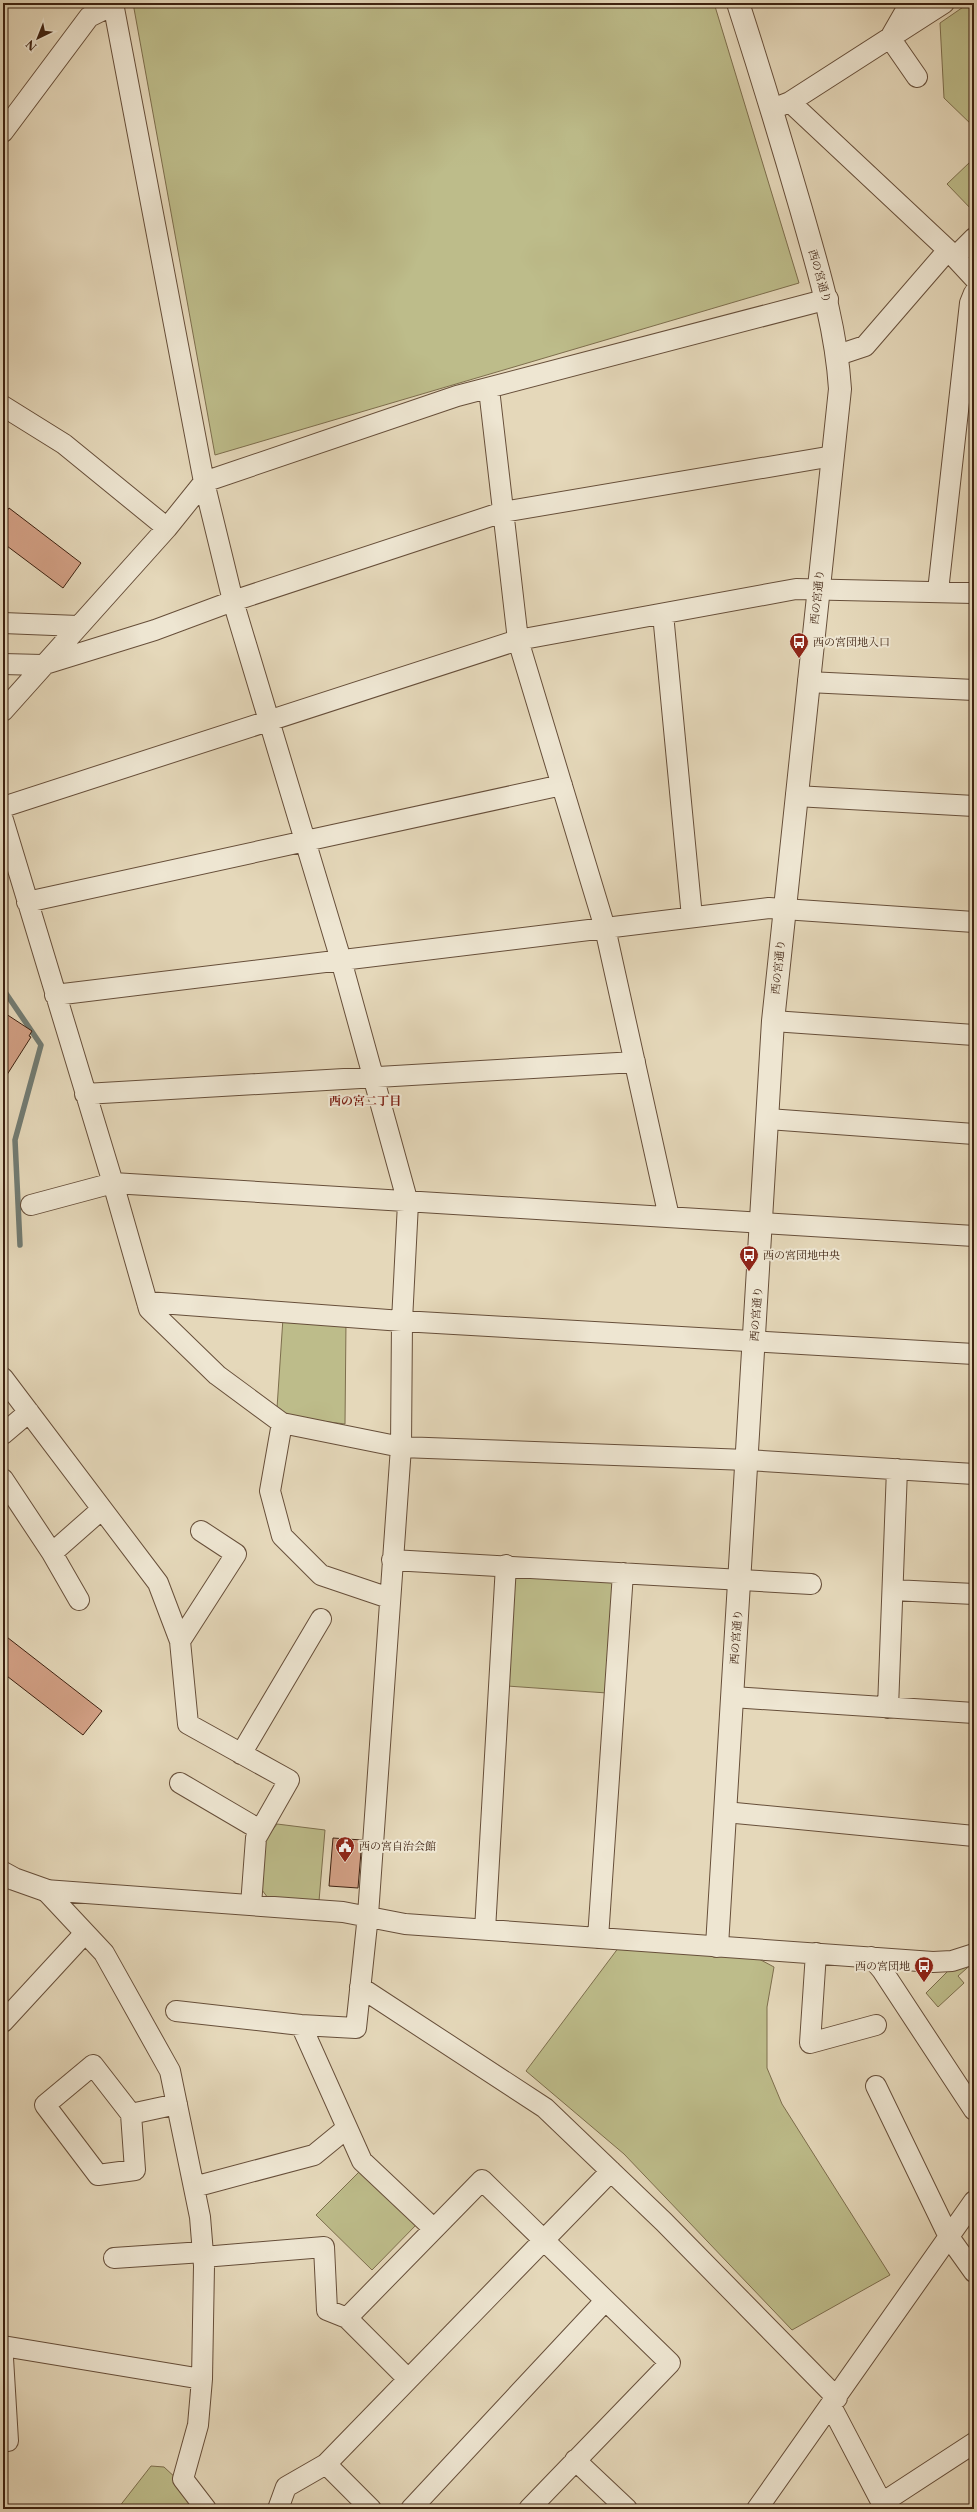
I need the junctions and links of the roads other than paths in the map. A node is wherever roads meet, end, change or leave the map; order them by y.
1 (738, 3) edge
2 (910, 3) edge
3 (944, 3) edge
4 (113, 4) edge
5 (890, 38) junction
6 (917, 77) dead end
7 (781, 105) junction
8 (3, 132) edge
9 (974, 238) edge
10 (951, 254) junction
11 (974, 278) edge
12 (974, 293) edge
13 (828, 299) junction
14 (838, 355) junction
15 (489, 388) junction
16 (3, 406) edge
17 (833, 456) junction
18 (204, 482) junction
19 (503, 512) junction
20 (167, 528) junction
21 (818, 588) junction
22 (938, 591) junction
23 (974, 593) edge
24 (233, 601) junction
25 (663, 614) junction
26 (3, 623) edge
27 (78, 626) junction
28 (518, 640) junction
29 (3, 664) edge
30 (42, 665) junction
31 (808, 682) junction
32 (974, 690) edge
33 (3, 710) edge
34 (269, 721) junction
35 (562, 786) junction
36 (796, 796) junction
37 (974, 806) edge
38 (3, 807) edge
39 (3, 820) edge
40 (306, 842) junction
41 (27, 902) junction
42 (784, 908) junction
43 (692, 917) junction
44 (974, 922) edge
45 (605, 928) junction
46 (341, 960) junction
47 (55, 995) junction
48 (773, 1021) junction
49 (974, 1035) edge
50 (634, 1062) junction
51 (374, 1078) junction
52 (86, 1094) junction
53 (768, 1119) junction
54 (974, 1134) edge
55 (113, 1183) junction
56 (408, 1203) junction
57 (31, 1205) dead end
58 (669, 1217) junction
59 (762, 1223) junction
60 (974, 1236) edge
61 (147, 1302) junction
62 (402, 1321) junction
63 (754, 1341) junction
64 (974, 1354) edge
65 (3, 1378) edge
66 (29, 1412) junction
67 (282, 1423) junction
68 (3, 1434) edge
69 (401, 1447) junction
70 (747, 1460) junction
71 (896, 1469) junction
72 (974, 1474) edge
73 (3, 1479) edge
74 (102, 1509) junction
75 (201, 1531) dead end
76 (52, 1553) junction
77 (392, 1560) junction
78 (506, 1565) junction
79 (623, 1573) junction
80 (740, 1580) junction
81 (812, 1584) dead end
82 (893, 1590) junction
83 (974, 1594) edge
84 (389, 1598) junction
85 (79, 1600) dead end
86 (321, 1619) dead end
87 (180, 1642) junction
88 (732, 1697) junction
89 (888, 1708) junction
90 (974, 1713) edge
91 (241, 1754) junction
92 (180, 1783) dead end
93 (725, 1812) junction
94 (260, 1830) junction
95 (974, 1836) edge
96 (3, 1873) edge
97 (45, 1890) junction
98 (251, 1905) junction
99 (368, 1915) junction
100 (486, 1930) junction
101 (85, 1933) junction
102 (598, 1938) junction
103 (717, 1946) junction
104 (816, 1953) junction
105 (974, 1954) edge
106 (870, 1957) junction
107 (360, 1987) junction
108 (176, 2011) dead end
109 (3, 2022) edge
110 (302, 2025) junction
111 (876, 2025) dead end
112 (876, 2086) dead end
113 (177, 2104) junction
114 (974, 2110) edge
115 (131, 2114) junction
116 (347, 2128) junction
117 (611, 2171) junction
118 (194, 2187) junction
119 (974, 2201) edge
120 (434, 2229) junction
121 (949, 2237) junction
122 (544, 2241) junction
123 (203, 2254) junction
124 (114, 2258) dead end
125 (974, 2272) edge
126 (605, 2301) junction
127 (347, 2318) junction
128 (3, 2346) edge
129 (3, 2358) edge
130 (202, 2379) junction
131 (408, 2379) junction
132 (834, 2402) junction
133 (8, 2440) dead end
134 (974, 2443) edge
135 (575, 2460) junction
136 (326, 2464) junction
137 (884, 2506) edge
138 (206, 2509) edge
139 (278, 2509) edge
140 (371, 2509) edge
141 (411, 2509) edge
142 (529, 2509) edge
143 (627, 2509) edge
144 (757, 2509) edge

1 - 7 street, 西の宮通り
2 - 5 street
3 - 5 street
4 - 8 street
4 - 18 street
5 - 6 street
5 - 7 street
7 - 10 street
7 - 13 street, 西の宮通り
9 - 10 street
10 - 11 street
10 - 14 street
12 - 22 street
13 - 14 street, 西の宮通り
13 - 15 street
14 - 17 street, 西の宮通り
15 - 18 street
15 - 19 street
16 - 20 street
17 - 19 street
17 - 21 street, 西の宮通り
18 - 20 street
18 - 24 street
19 - 24 street
19 - 28 street
20 - 27 street
21 - 22 street
21 - 25 street
21 - 31 street, 西の宮通り
22 - 23 street
24 - 30 street
24 - 34 street
25 - 28 street
25 - 43 street
26 - 27 street
27 - 30 street
28 - 34 street
28 - 35 street
29 - 30 street
30 - 33 street
31 - 32 street
31 - 36 street, 西の宮通り
34 - 38 street
34 - 40 street
35 - 40 street
35 - 45 street
36 - 37 street
36 - 42 street, 西の宮通り
39 - 41 street
40 - 41 street
40 - 46 street
41 - 47 street
42 - 43 street
42 - 44 street
42 - 48 street, 西の宮通り
43 - 45 street
45 - 46 street
45 - 50 street
46 - 47 street
46 - 51 street
47 - 52 street
48 - 49 street
48 - 53 street, 西の宮通り
50 - 51 street
50 - 58 street
51 - 52 street
51 - 56 street
52 - 55 street
53 - 54 street
53 - 59 street, 西の宮通り
55 - 56 street
55 - 57 street
55 - 61 street
56 - 58 street
56 - 62 street
58 - 59 street
59 - 60 street
59 - 63 street, 西の宮通り
61 - 62 street
61 - 67 street
62 - 63 street
62 - 69 street
63 - 64 street
63 - 70 street, 西の宮通り
65 - 66 street
66 - 68 street
66 - 74 street
67 - 69 street
67 - 84 street
69 - 70 street
69 - 77 street
70 - 71 street
70 - 80 street, 西の宮通り
71 - 72 street
71 - 82 street
73 - 76 street
74 - 76 street
74 - 87 street
75 - 87 street
76 - 85 street
77 - 78 street
77 - 84 street
78 - 79 street
78 - 100 street
79 - 80 street
79 - 102 street
80 - 81 street
80 - 88 street, 西の宮通り
82 - 83 street
82 - 89 street
84 - 99 street
86 - 91 street
87 - 91 street
88 - 89 street
88 - 93 street, 西の宮通り
89 - 90 street
91 - 94 street
92 - 94 street
93 - 95 street
93 - 103 street, 西の宮通り
94 - 98 street
96 - 97 street
97 - 98 street
97 - 101 street
98 - 99 street
99 - 100 street
99 - 107 street
100 - 102 street
101 - 109 street
101 - 113 street
102 - 103 street
103 - 104 street
104 - 106 street
104 - 111 street
105 - 106 street
106 - 114 street
107 - 110 street
107 - 117 street
108 - 110 street
110 - 116 street
112 - 121 street
113 - 115 street
113 - 118 street
115 - 115 street
116 - 118 street
116 - 120 street
117 - 122 street
117 - 132 street
118 - 123 street
119 - 121 street
120 - 122 street
120 - 127 street
121 - 125 street
121 - 132 street
122 - 126 street
122 - 131 street
123 - 124 street
123 - 127 street
123 - 130 street
126 - 135 street
126 - 141 street
127 - 131 street
128 - 130 street
129 - 133 street
130 - 138 street
131 - 136 street
132 - 137 street
132 - 144 street
134 - 137 street
135 - 142 street
135 - 143 street
136 - 139 street
136 - 140 street

